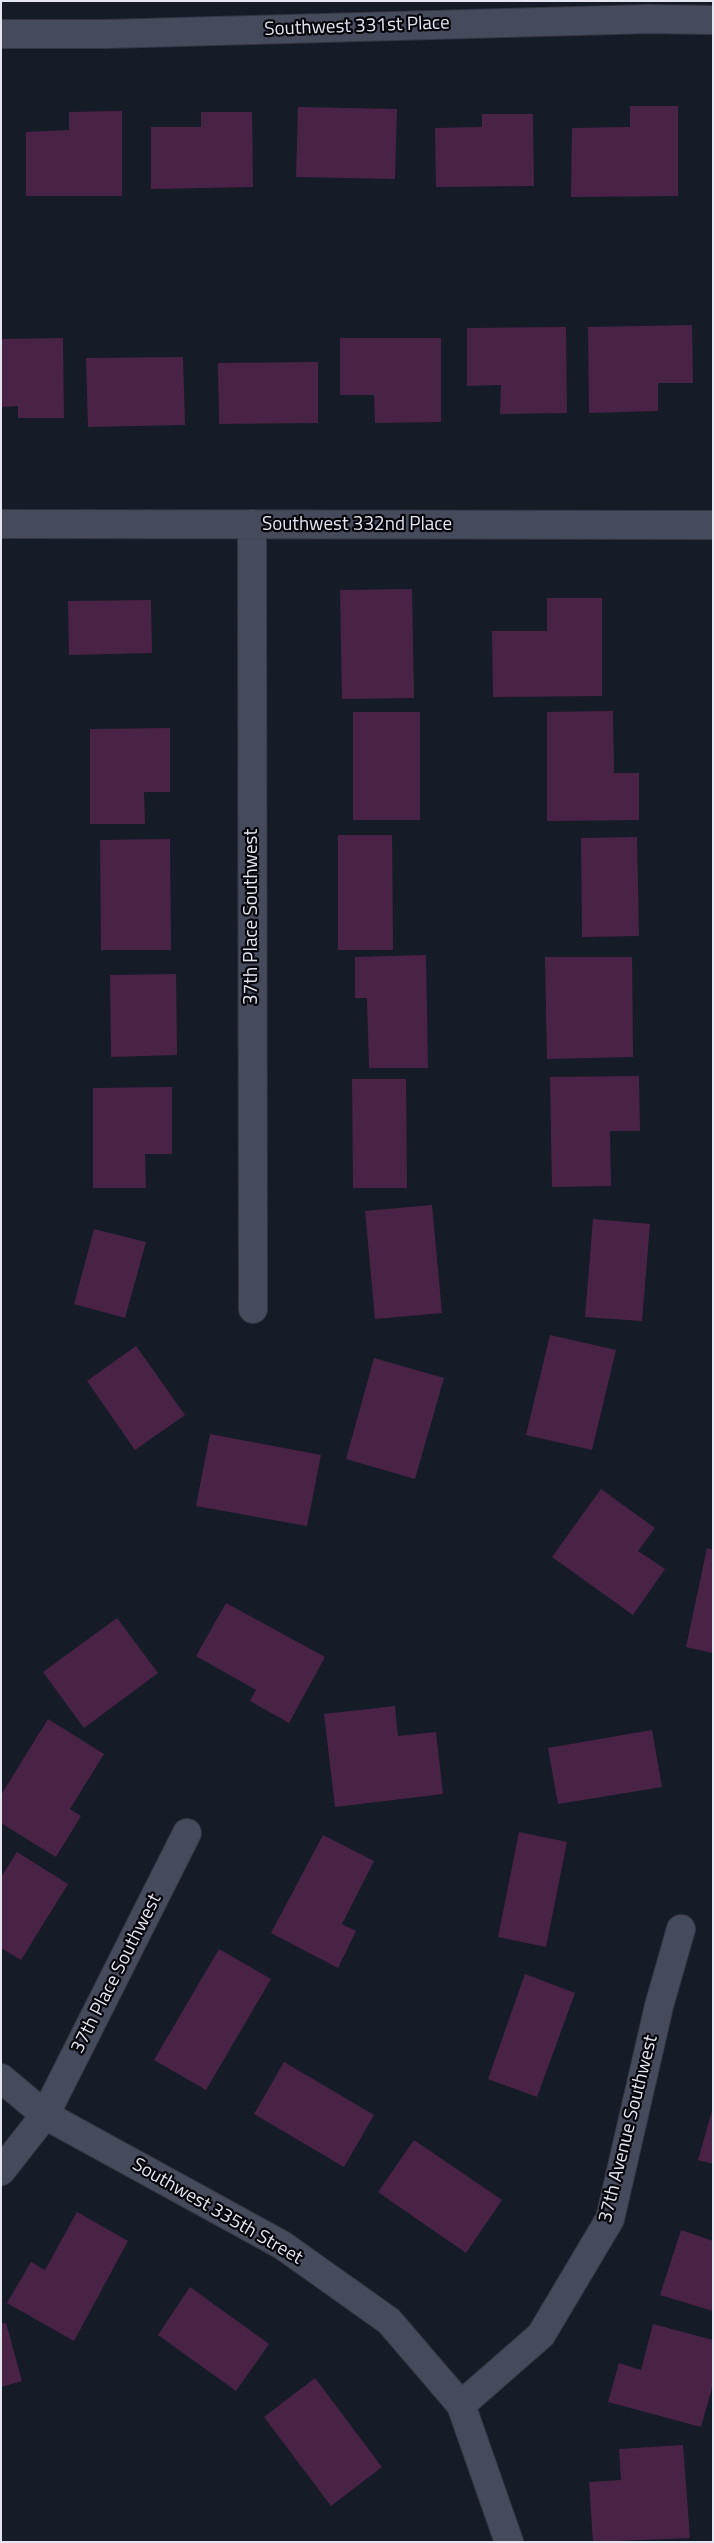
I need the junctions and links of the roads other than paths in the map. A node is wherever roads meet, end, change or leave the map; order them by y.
1 (713, 20) edge
2 (1, 34) edge
3 (1, 524) edge
4 (252, 524) junction
5 (713, 525) edge
6 (253, 1309) dead end
7 (187, 1833) dead end
8 (681, 1929) dead end
9 (1, 2078) edge
10 (45, 2115) junction
11 (1, 2171) edge
12 (461, 2405) junction
13 (510, 2542) edge

1 - 2 street, Southwest 331st Place
3 - 4 street, Southwest 332nd Place
4 - 5 street, Southwest 332nd Place
4 - 6 street, 37th Place Southwest
7 - 10 street, 37th Place Southwest
8 - 12 street, 37th Avenue Southwest
9 - 10 street, Southwest 335th Street
10 - 11 street, 37th Place Southwest
10 - 12 street, Southwest 335th Street
12 - 13 street

